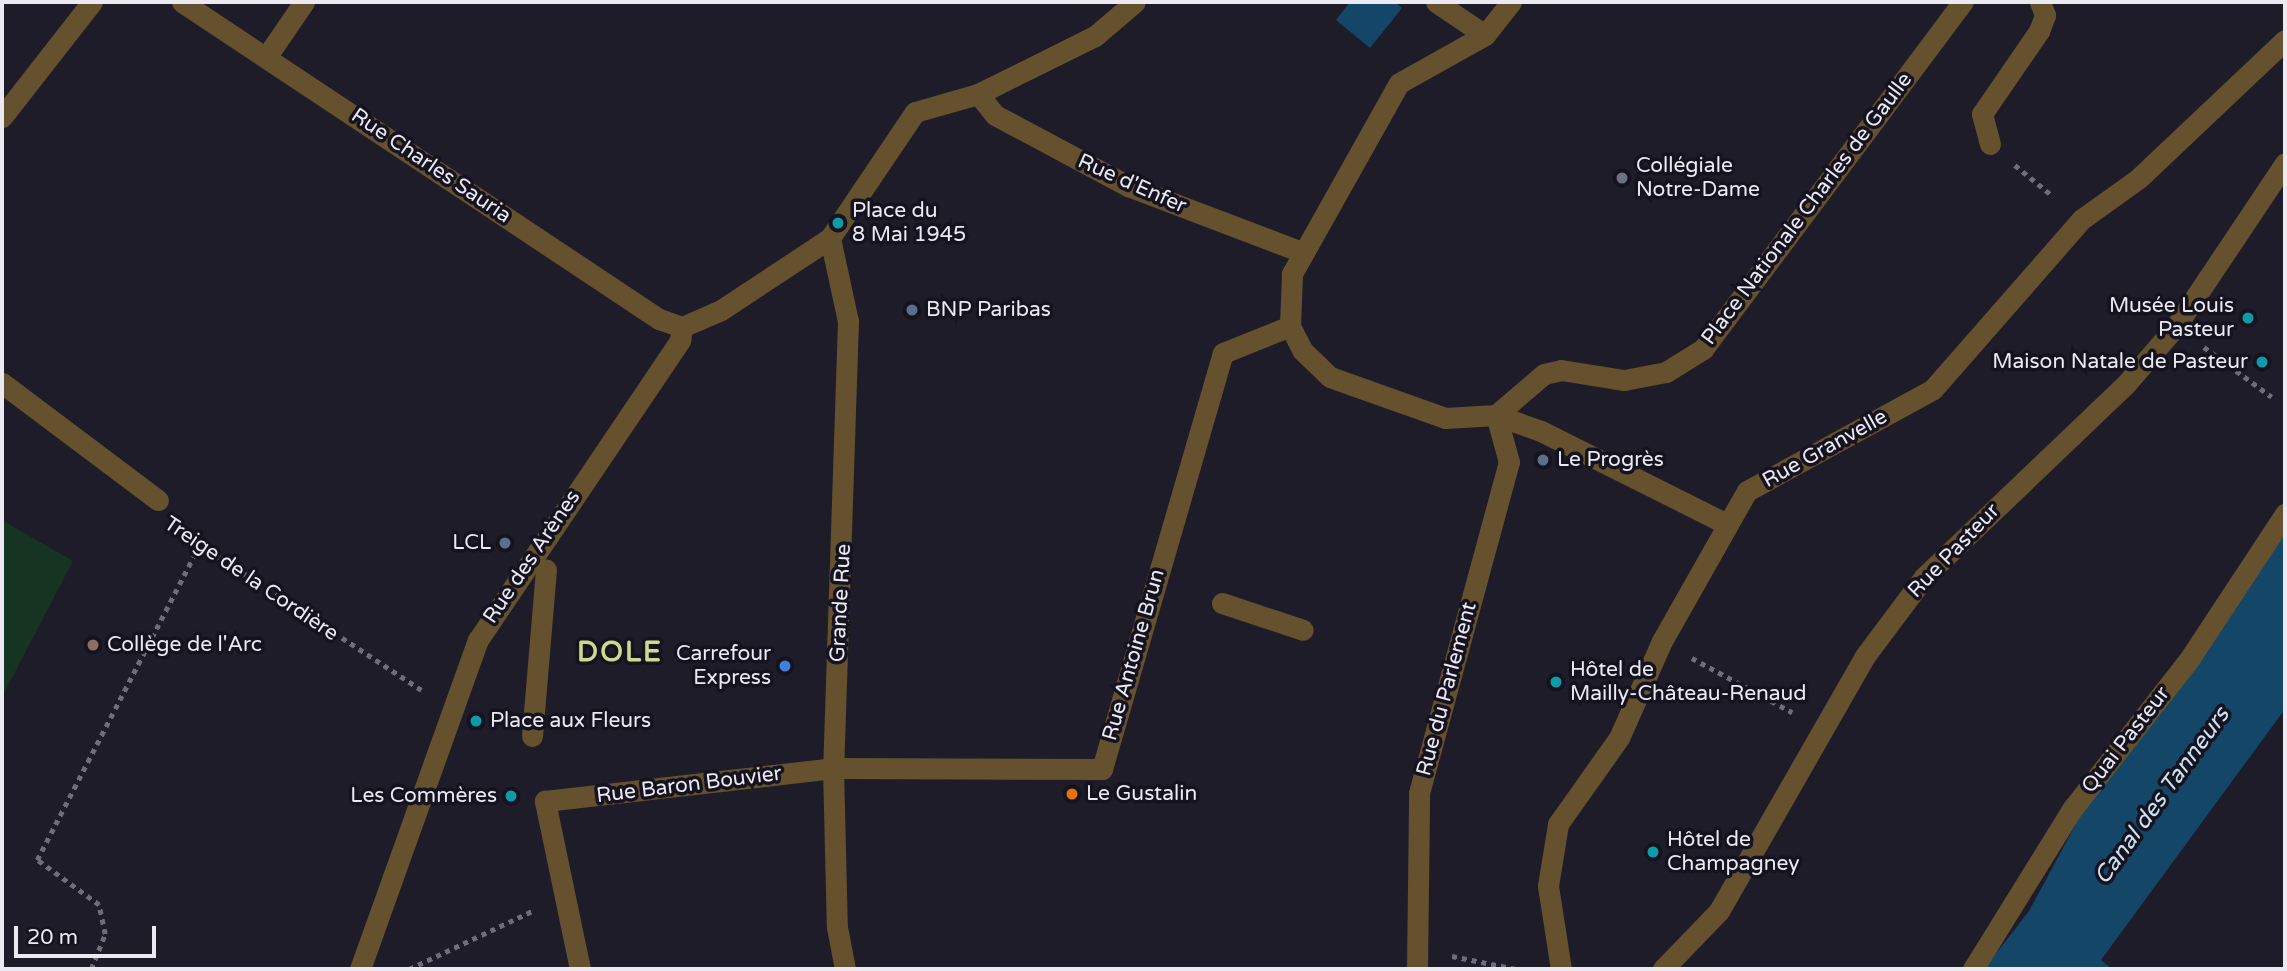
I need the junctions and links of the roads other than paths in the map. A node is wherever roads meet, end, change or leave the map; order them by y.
1 (92, 2) edge
2 (182, 2) edge
3 (304, 2) edge
4 (1135, 2) edge
5 (1436, 2) edge
6 (1511, 2) edge
7 (1963, 2) edge
8 (2040, 2) edge
9 (1485, 35) junction
10 (2285, 40) edge
11 (267, 56) junction
12 (978, 94) junction
13 (2, 117) edge
14 (1990, 144) road end
15 (2285, 163) edge
16 (830, 238) junction
17 (1299, 251) junction
18 (1290, 326) junction
19 (681, 327) junction
20 (2, 383) edge
21 (1496, 415) junction
22 (158, 500) road end
23 (2285, 514) edge
24 (1725, 523) junction
25 (547, 569) dead end
26 (1222, 603) dead end
27 (1303, 629) dead end
28 (532, 736) dead end
29 (833, 768) junction
30 (1417, 964) edge
31 (360, 969) edge
32 (580, 969) edge
33 (845, 969) edge
34 (1561, 969) edge
35 (1663, 969) edge
36 (1973, 969) edge

1 - 13 street
2 - 11 street, Rue Charles Sauria
3 - 11 street
4 - 12 street
5 - 9 street
6 - 9 street
7 - 21 street, Place Nationale Charles de Gaulle
8 - 14 street
9 - 17 street
10 - 24 street, Rue Granvelle
11 - 19 street, Rue Charles Sauria
12 - 16 street
12 - 17 street, Rue d'Enfer
15 - 35 street, Rue Pasteur
16 - 19 street
16 - 29 street, Grande Rue
17 - 18 street
18 - 21 street
18 - 29 street, Rue Antoine Brun
19 - 31 street, Rue des Arènes
20 - 22 street, Treige de la Cordière
21 - 24 street
21 - 30 street, Rue du Parlement
23 - 36 street, Quai Pasteur
24 - 34 street, Rue Granvelle
25 - 28 street
26 - 27 street
29 - 32 street, Rue Baron Bouvier
29 - 33 street, Grande Rue

